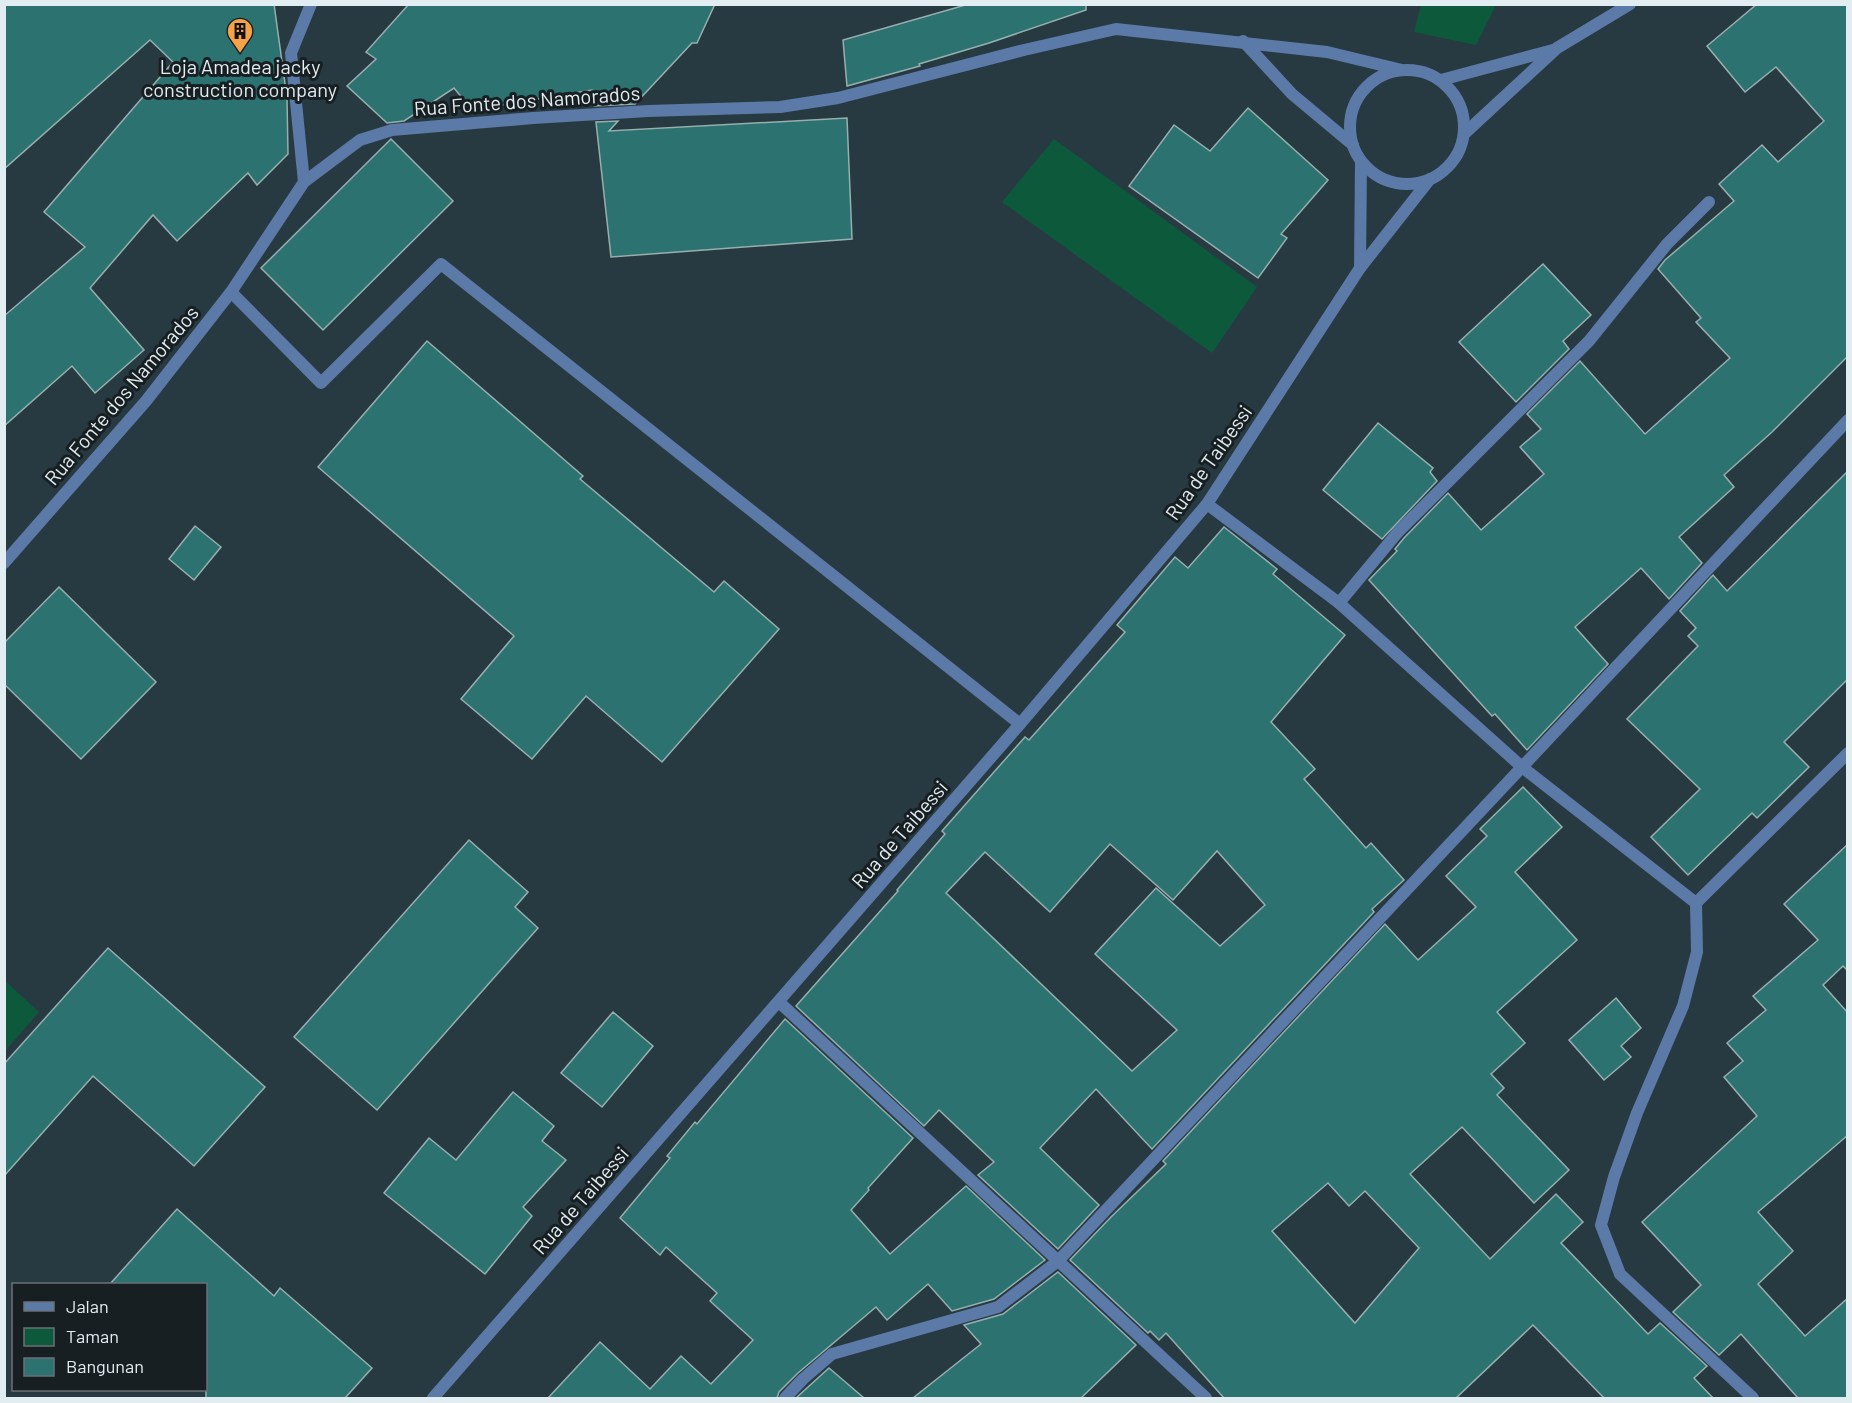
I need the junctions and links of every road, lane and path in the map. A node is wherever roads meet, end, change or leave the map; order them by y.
1 (311, 4) edge
2 (1630, 4) edge
3 (1243, 41) junction
4 (1557, 48) junction
5 (1402, 70) junction
6 (1441, 80) junction
7 (1464, 134) junction
8 (1353, 145) junction
9 (1361, 162) junction
10 (1430, 179) junction
11 (304, 182) junction
12 (1709, 202) dead end
13 (1360, 268) junction
14 (231, 292) junction
15 (1848, 420) edge
16 (1208, 504) junction
17 (4, 563) edge
18 (1339, 603) junction
19 (1020, 724) junction
20 (1848, 753) edge
21 (1522, 767) junction
22 (1696, 903) junction
23 (779, 1002) junction
24 (1058, 1261) junction
25 (433, 1398) edge
26 (785, 1398) edge
27 (1206, 1398) edge
28 (1752, 1398) edge

1 - 11 street
2 - 4 street
3 - 5 street, Rua Fonte dos Namorados
3 - 8 street
3 - 11 street, Rua Fonte dos Namorados
4 - 6 street
4 - 7 street
5 - 6 street
5 - 8 street
6 - 7 street
7 - 10 street
8 - 9 street
9 - 10 street
9 - 13 street
10 - 13 street, Rua de Taibessi
11 - 14 street, Rua Fonte dos Namorados
12 - 18 street
13 - 16 street, Rua de Taibessi
14 - 17 street, Rua Fonte dos Namorados
14 - 19 street
15 - 21 street
16 - 18 street
16 - 19 street, Rua de Taibessi
18 - 21 street
19 - 23 street, Rua de Taibessi
20 - 22 street
21 - 22 street
21 - 24 street
22 - 28 street
23 - 24 street
23 - 25 street, Rua de Taibessi
24 - 26 street
24 - 27 street

